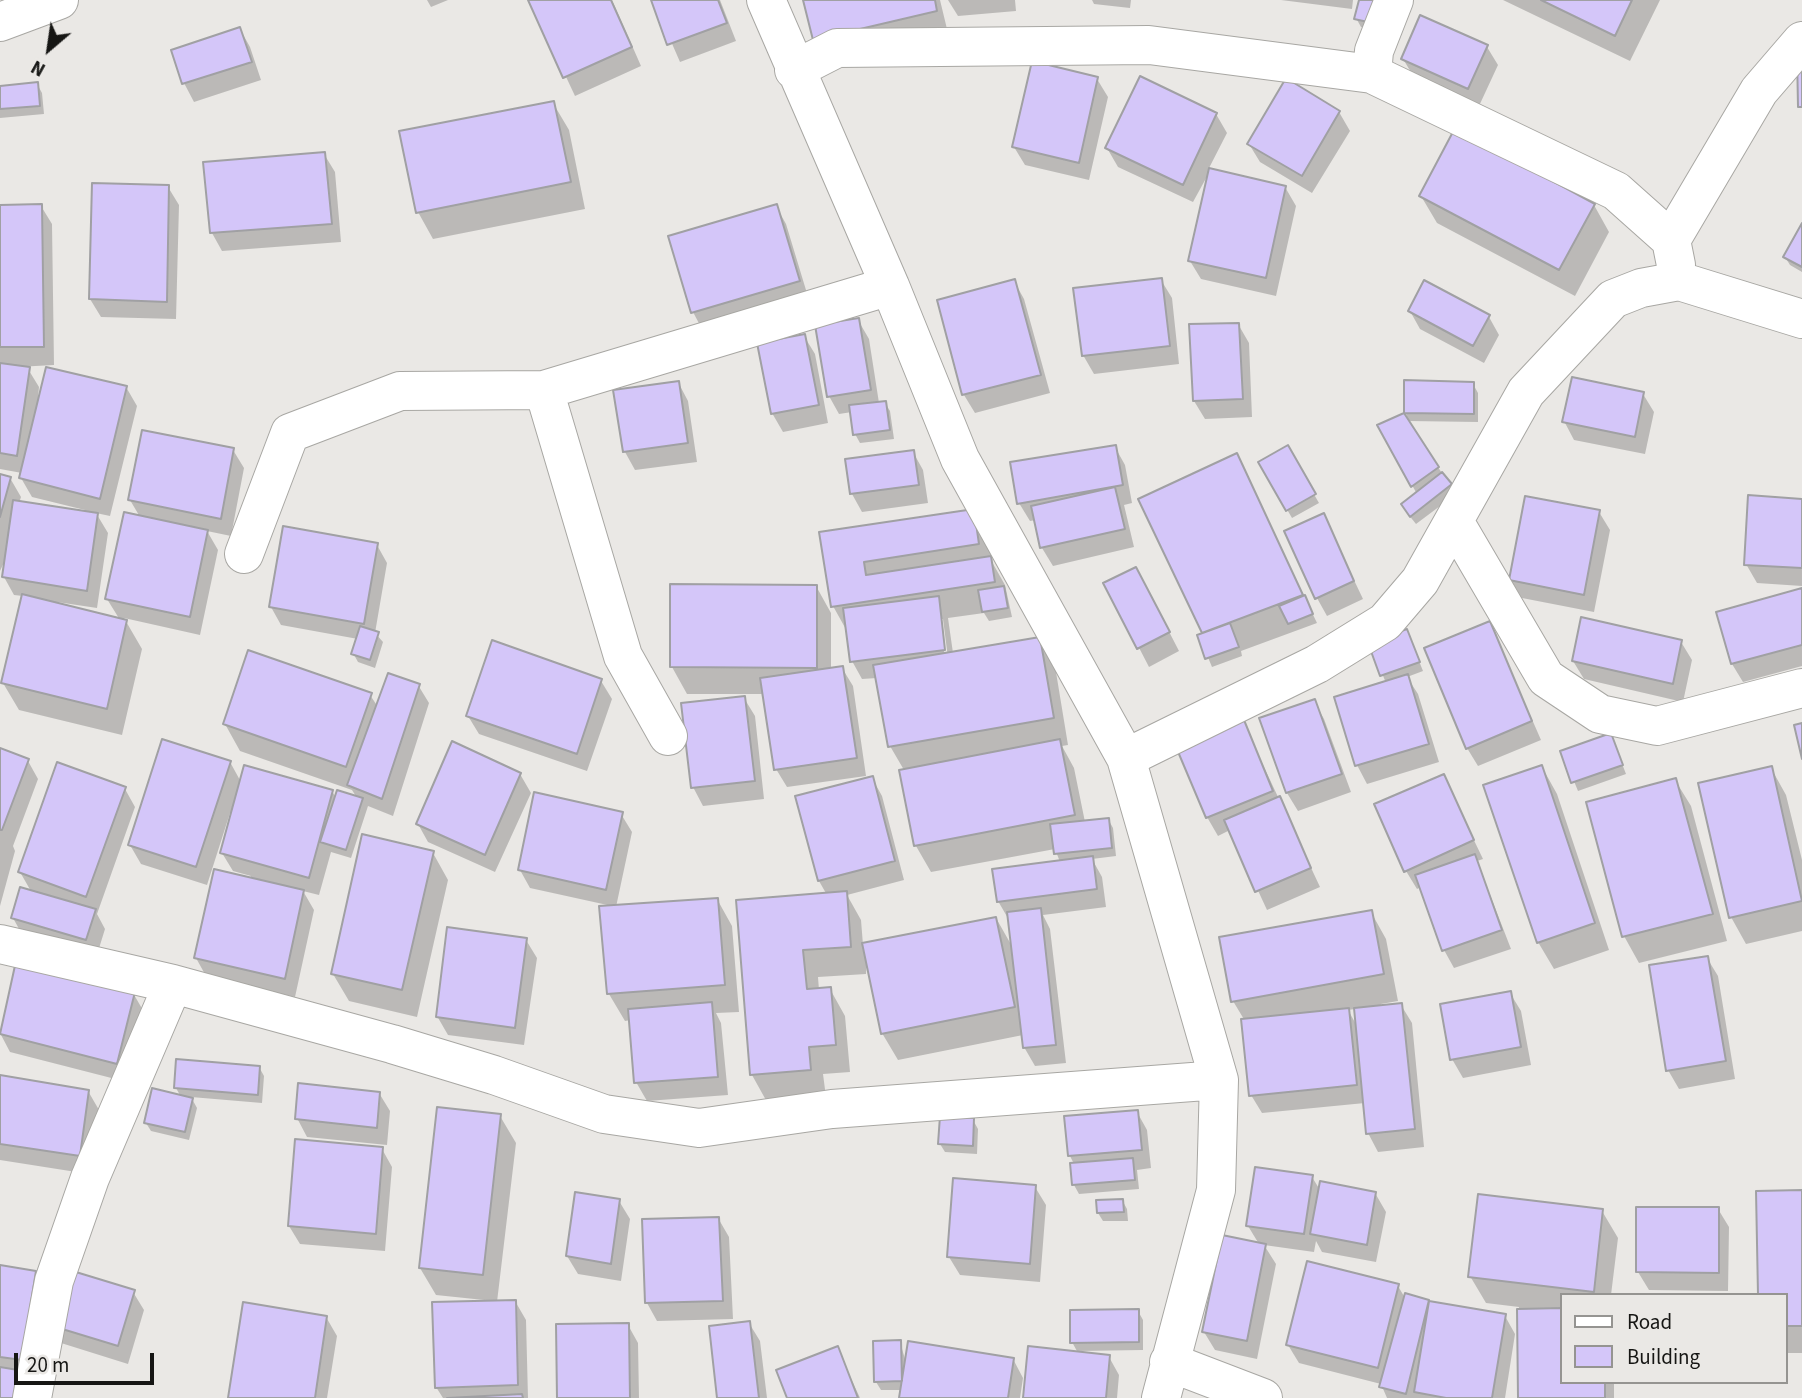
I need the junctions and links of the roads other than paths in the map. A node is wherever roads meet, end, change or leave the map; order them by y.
1 (59, 0) edge
2 (766, 0) edge
3 (1394, 0) edge
4 (0, 22) edge
5 (1802, 41) edge
6 (794, 70) junction
7 (1372, 74) junction
8 (1671, 240) junction
9 (1679, 281) junction
10 (890, 286) junction
11 (1802, 318) edge
12 (544, 390) junction
13 (1454, 521) junction
14 (244, 554) dead end
15 (1802, 688) edge
16 (668, 736) dead end
17 (1126, 758) junction
18 (0, 944) edge
19 (173, 984) junction
20 (1219, 1080) junction
21 (1165, 1380) edge
22 (32, 1398) edge
23 (1263, 1398) edge

1 - 4 street
2 - 6 street
3 - 7 street
5 - 8 street
6 - 7 street
6 - 10 street
7 - 8 street
8 - 9 street
9 - 11 street
9 - 13 street
10 - 12 street
10 - 17 street
12 - 14 street
12 - 16 street
13 - 15 street
13 - 17 street
17 - 20 street
18 - 19 street
19 - 20 street
19 - 22 street
20 - 21 street
21 - 23 street

